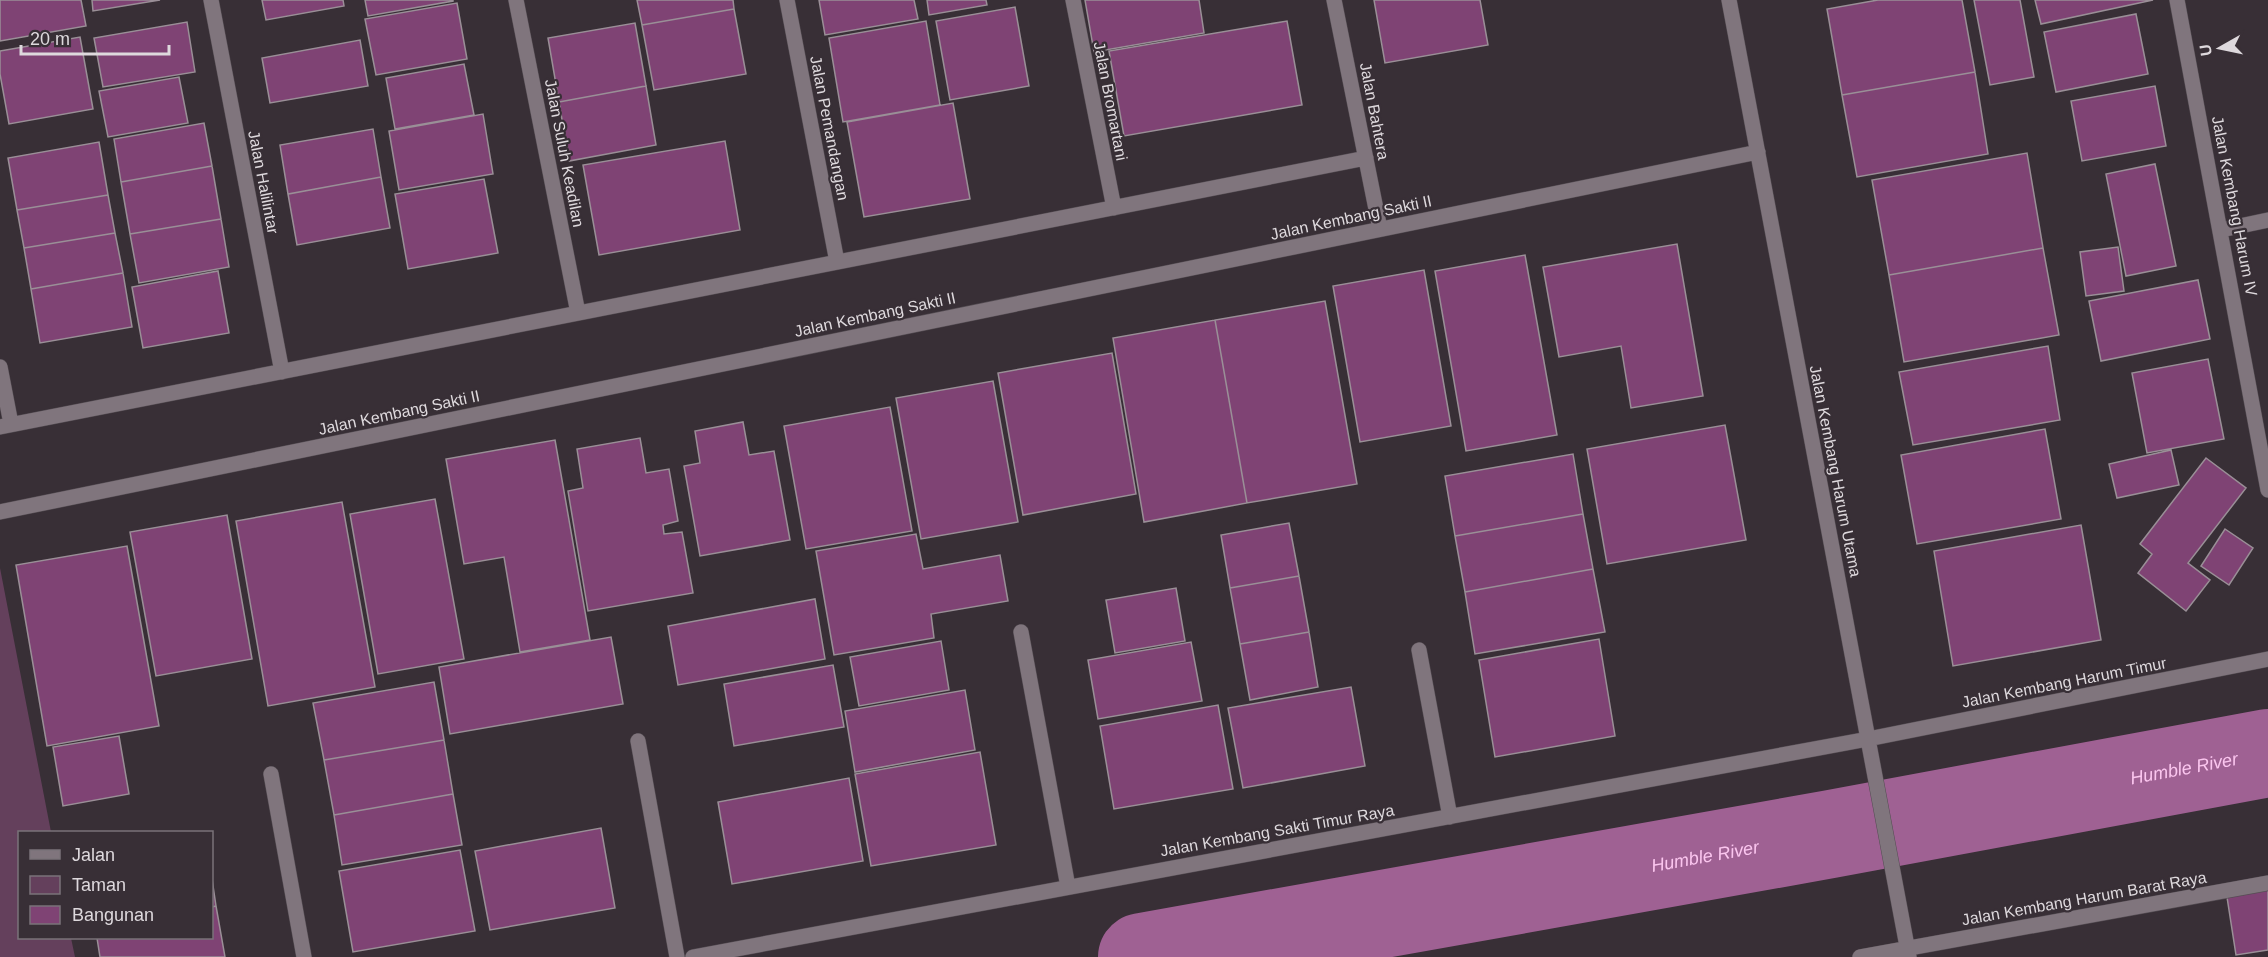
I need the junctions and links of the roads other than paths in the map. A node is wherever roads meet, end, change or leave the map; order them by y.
1 (211, 0) edge
2 (516, 0) edge
3 (787, 0) edge
4 (1073, 0) edge
5 (1334, 0) edge
6 (1729, 0) edge
7 (2178, 0) edge
8 (1758, 152) junction
9 (1366, 158) junction
10 (1114, 208) junction
11 (2268, 220) edge
12 (1380, 229) junction
13 (2221, 230) junction
14 (837, 262) junction
15 (578, 313) junction
16 (0, 367) edge
17 (282, 372) junction
18 (6, 426) edge
19 (2268, 490) edge
20 (0, 512) edge
21 (1021, 632) dead end
22 (1419, 650) dead end
23 (2268, 659) edge
24 (1868, 739) junction
25 (638, 741) dead end
26 (271, 774) dead end
27 (1450, 817) junction
28 (2268, 883) edge
29 (1068, 887) junction
30 (1908, 952) edge
31 (304, 957) edge
32 (677, 957) edge
33 (693, 957) edge
34 (1860, 957) edge

1 - 17 street, Jalan Halilintar
2 - 15 street, Jalan Suluh Keadilan
3 - 14 street, Jalan Pemandangan
4 - 10 street, Jalan Bromartani
5 - 9 street, Jalan Bahtera
6 - 8 street, Jalan Kembang Harum Utama
7 - 13 street, Jalan Kembang Harum IV
8 - 12 street, Jalan Kembang Sakti II
8 - 24 street, Jalan Kembang Harum Utama
9 - 10 street
9 - 12 street, Jalan Bahtera
10 - 14 street
11 - 13 street
12 - 20 street, Jalan Kembang Sakti II
13 - 19 street, Jalan Kembang Harum IV
14 - 15 street
15 - 17 street
16 - 18 street
17 - 18 street
21 - 29 street
22 - 27 street
23 - 24 street, Jalan Kembang Harum Timur
24 - 27 street, Jalan Kembang Sakti Timur Raya
24 - 30 street, Jalan Kembang Harum Utama
25 - 32 street
26 - 31 street
27 - 29 street, Jalan Kembang Sakti Timur Raya
28 - 30 street, Jalan Kembang Harum Barat Raya
29 - 33 street, Jalan Kembang Sakti Timur Raya
30 - 34 street, Jalan Kembang Harum Barat Raya

